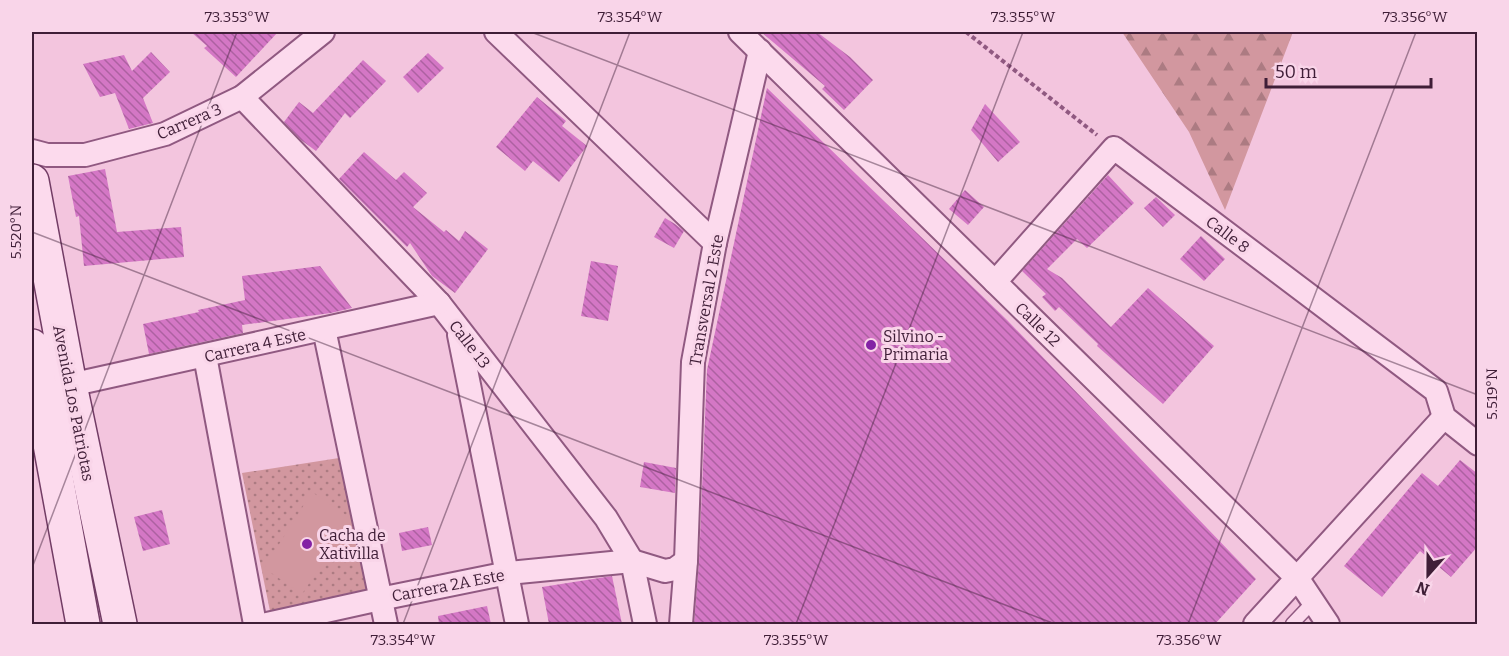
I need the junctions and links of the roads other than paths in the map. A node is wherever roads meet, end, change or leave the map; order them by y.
1 (323, 32) edge
2 (496, 32) edge
3 (740, 32) edge
4 (760, 51) junction
5 (242, 98) junction
6 (32, 151) edge
7 (32, 181) edge
8 (715, 243) junction
9 (995, 282) junction
10 (439, 303) junction
11 (458, 328) junction
12 (324, 330) junction
13 (32, 346) edge
14 (205, 356) junction
15 (70, 385) junction
16 (1444, 417) junction
17 (1478, 444) edge
18 (632, 561) junction
19 (686, 561) junction
20 (508, 573) junction
21 (1298, 579) junction
22 (380, 599) junction
23 (1313, 602) junction
24 (82, 624) edge
25 (120, 624) edge
26 (255, 624) edge
27 (267, 624) edge
28 (386, 624) edge
29 (517, 624) edge
30 (645, 624) edge
31 (681, 624) edge
32 (1255, 624) edge
33 (1292, 624) edge
34 (1328, 624) edge

1 - 5 street, Carrera 3
2 - 8 street
3 - 4 street, Calle 12
4 - 8 street, Transversal 2 Este
4 - 9 street, Calle 12
5 - 6 street, Carrera 3
5 - 10 street, Calle 13
7 - 15 main road, Avenida Los Patriotas
8 - 19 street, Transversal 2 Este
9 - 16 street, Calle 8
9 - 21 street, Calle 12
10 - 11 street, Calle 13
10 - 12 street, Carrera 4 Este
11 - 18 street, Calle 13
11 - 20 street
12 - 14 street, Carrera 4 Este
12 - 22 street
13 - 24 main road, Avenida Los Patriotas
14 - 15 street, Carrera 4 Este
14 - 26 street
15 - 25 main road, Avenida Los Patriotas
16 - 17 street
16 - 21 street
18 - 19 street
18 - 20 street, Carrera 2A Este
18 - 30 street, Calle 13
19 - 31 street, Transversal 2 Este
20 - 22 street, Carrera 2A Este
20 - 29 street
21 - 23 street, Calle 12
21 - 32 street
22 - 27 street, Carrera 2A Este
22 - 28 street
23 - 33 lane
23 - 34 street, Calle 12

